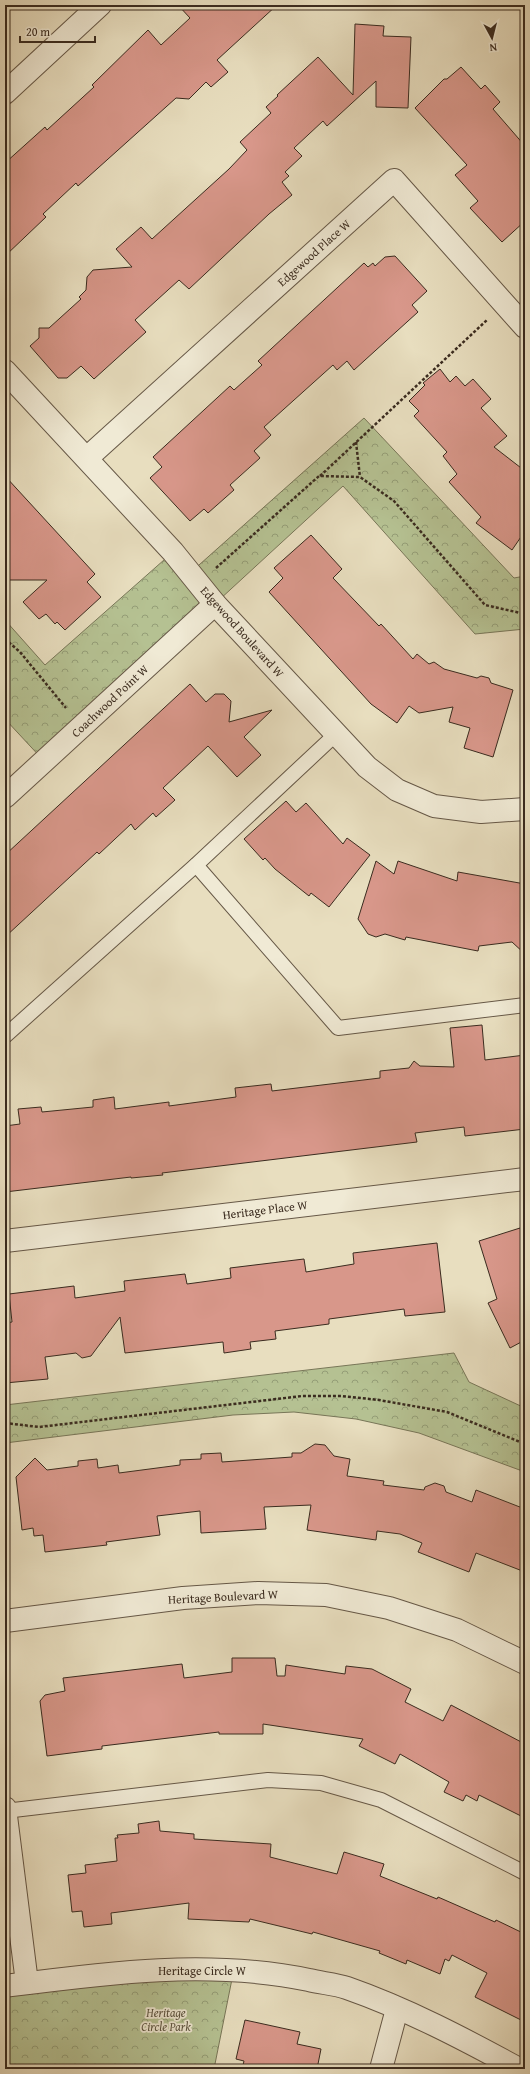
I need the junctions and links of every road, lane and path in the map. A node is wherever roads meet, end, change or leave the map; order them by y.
1 (100, 5) edge
2 (5, 93) edge
3 (505, 304) junction
4 (525, 326) edge
5 (5, 370) edge
6 (356, 442) junction
7 (87, 458) junction
8 (319, 476) junction
9 (360, 477) junction
10 (198, 583) junction
11 (215, 604) junction
12 (525, 614) edge
13 (5, 639) edge
14 (81, 727) junction
15 (336, 734) junction
16 (5, 797) edge
17 (525, 809) edge
18 (196, 865) junction
19 (525, 1005) edge
20 (5, 1036) edge
21 (525, 1179) edge
22 (5, 1241) edge
23 (5, 1423) edge
24 (525, 1444) edge
25 (5, 1621) edge
26 (525, 1663) edge
27 (5, 1808) edge
28 (5, 1811) edge
29 (525, 1873) edge
30 (27, 1984) junction
31 (5, 1986) edge
32 (397, 2008) junction
33 (381, 2069) edge
34 (520, 2069) edge

1 - 2 street
3 - 4 street, Edgewood Place W
3 - 6 path
3 - 7 street, Edgewood Place W
5 - 7 street, Edgewood Boulevard W
6 - 8 path
6 - 9 path
7 - 10 street, Edgewood Boulevard W
8 - 9 path
8 - 10 path
9 - 12 path
10 - 11 street, Edgewood Boulevard W
11 - 14 street, Coachwood Point W
11 - 15 street, Edgewood Boulevard W
13 - 14 path
14 - 16 street, Coachwood Point W
15 - 17 street, Edgewood Boulevard W
15 - 18 lane
18 - 19 lane
18 - 20 lane
21 - 22 street, Heritage Place W
23 - 24 path
25 - 26 street, Heritage Boulevard W
27 - 28 street
28 - 29 lane
28 - 30 street
30 - 31 street, Heritage Circle W
30 - 32 street, Heritage Circle W
32 - 33 street
32 - 34 street, Heritage Circle W

